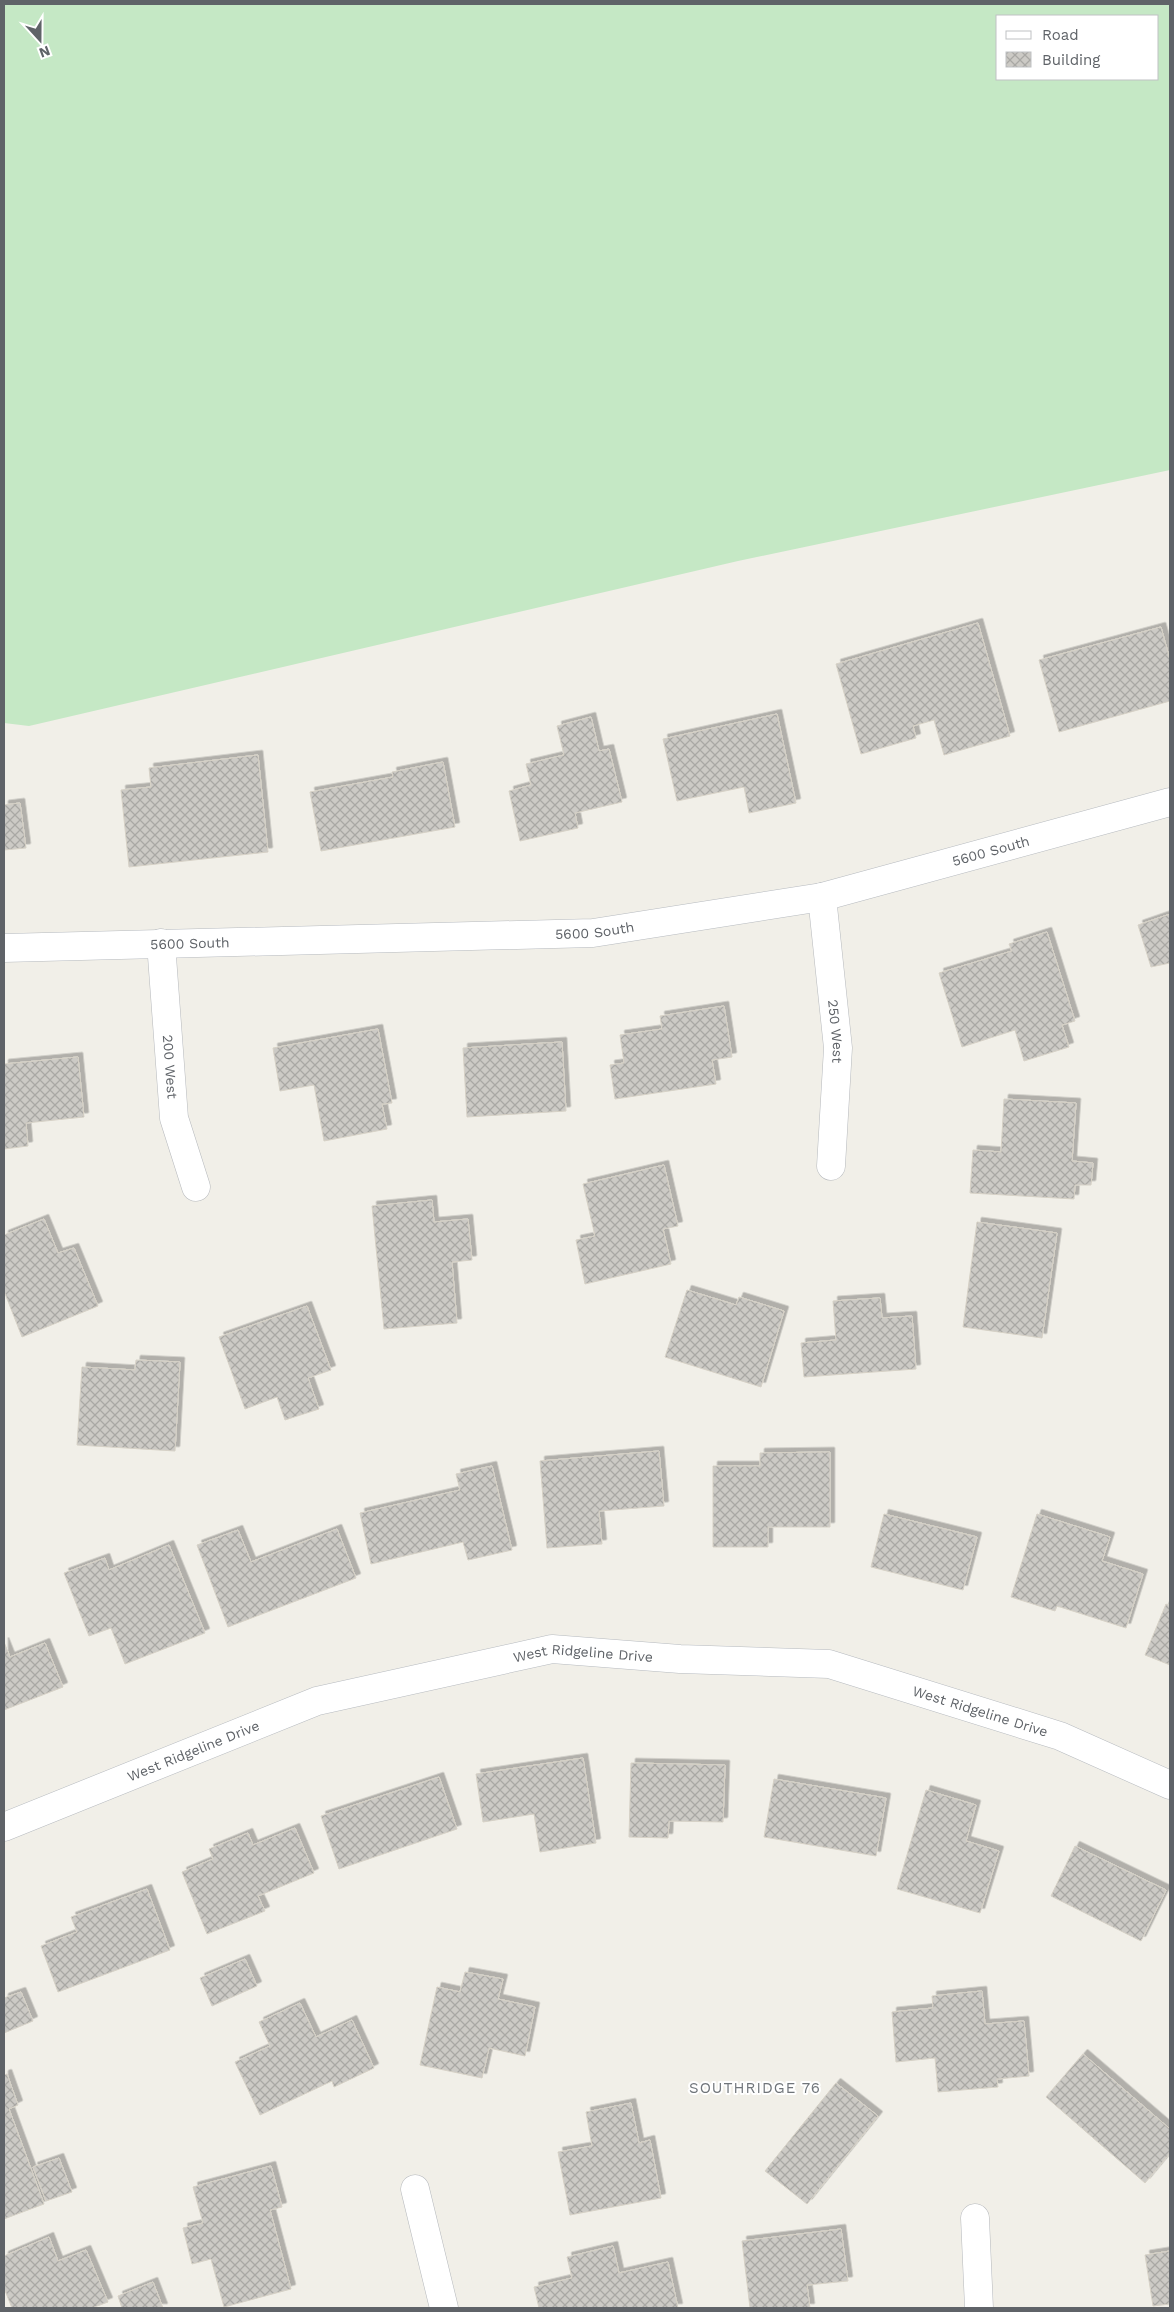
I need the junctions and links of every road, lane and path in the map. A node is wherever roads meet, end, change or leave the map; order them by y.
1 (1170, 802) edge
2 (822, 897) junction
3 (161, 943) junction
4 (4, 948) edge
5 (831, 1166) dead end
6 (196, 1187) dead end
7 (1170, 1785) edge
8 (4, 1827) edge
9 (415, 2189) dead end
10 (975, 2218) dead end
11 (444, 2308) edge
12 (979, 2308) edge

1 - 2 street, 5600 South
2 - 3 street, 5600 South
2 - 5 street, 250 West
3 - 4 street, 5600 South
3 - 6 street, 200 West
7 - 8 street, West Ridgeline Drive
9 - 11 street
10 - 12 street

